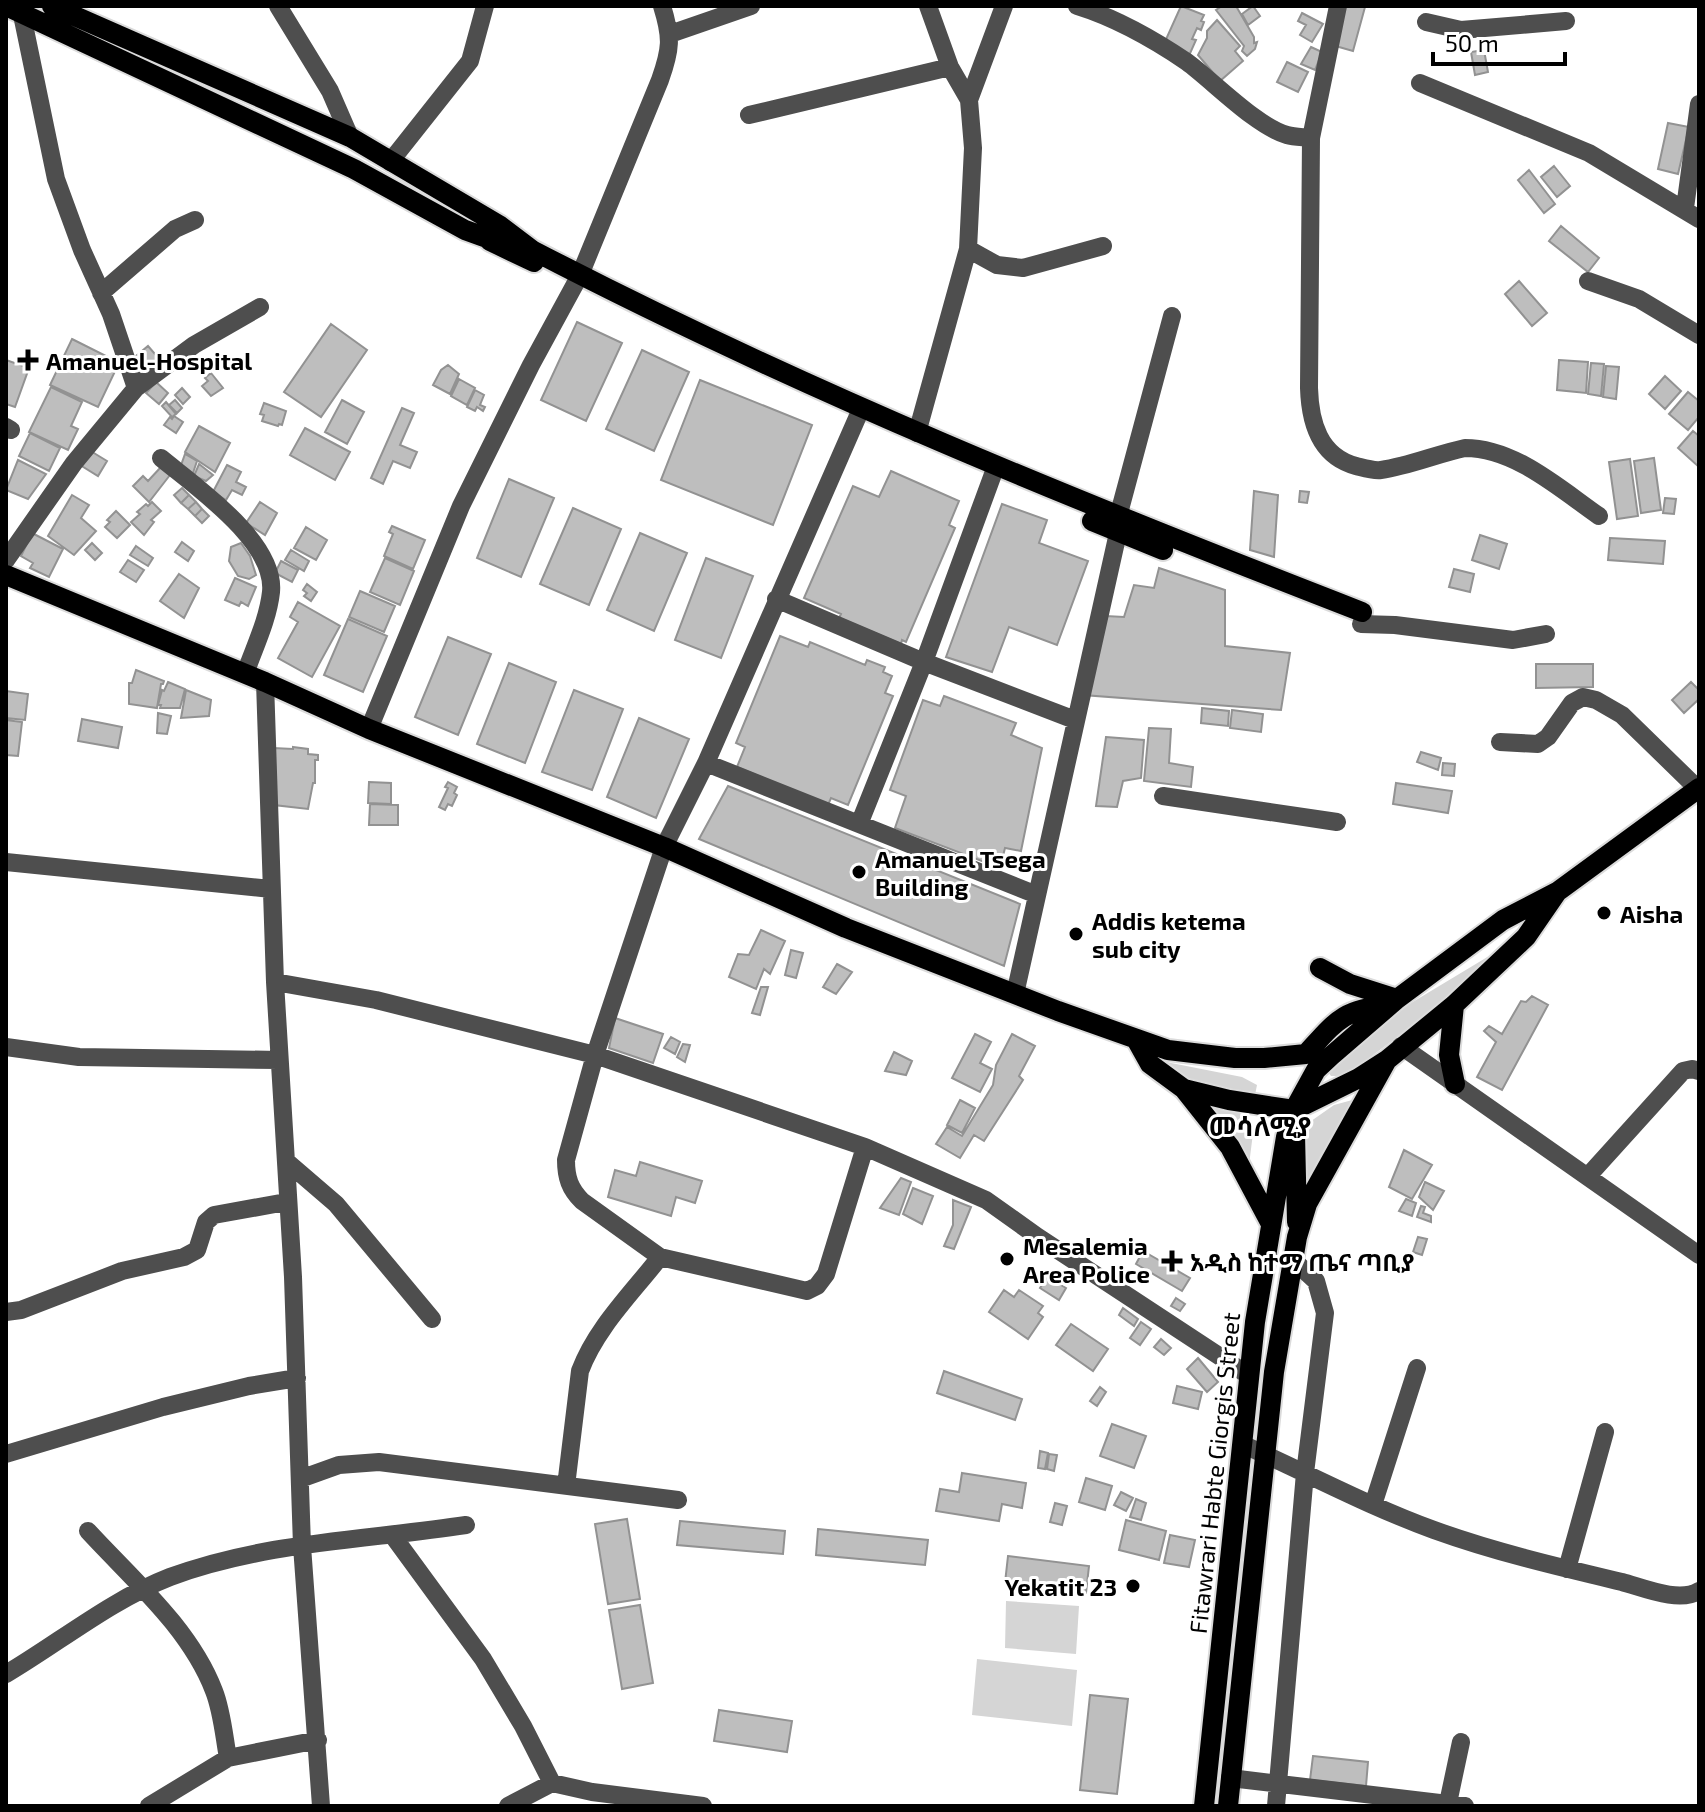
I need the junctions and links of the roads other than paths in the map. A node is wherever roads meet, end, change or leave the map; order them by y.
1 (52, 6) edge
2 (278, 6) edge
3 (485, 6) edge
4 (662, 6) edge
5 (751, 6) edge
6 (928, 6) edge
7 (1004, 6) edge
8 (1077, 6) edge
9 (1338, 6) edge
10 (18, 9) edge
11 (1566, 21) dead end
12 (1426, 22) dead end
13 (670, 34) junction
14 (950, 67) junction
15 (1420, 83) dead end
16 (969, 100) junction
17 (1699, 104) edge
18 (749, 115) dead end
19 (350, 137) junction
20 (1311, 138) junction
21 (390, 162) junction
22 (1692, 213) edge
23 (195, 220) dead end
24 (490, 241) junction
25 (1103, 246) dead end
26 (968, 249) junction
27 (532, 250) junction
28 (578, 278) junction
29 (1588, 281) dead end
30 (101, 293) junction
31 (260, 307) dead end
32 (1172, 316) dead end
33 (1699, 335) edge
34 (136, 388) junction
35 (859, 413) junction
36 (917, 433) junction
37 (161, 458) dead end
38 (994, 472) junction
39 (1599, 516) dead end
40 (1118, 525) junction
41 (7, 575) edge
42 (776, 599) junction
43 (1362, 618) joint
44 (1546, 634) dead end
45 (924, 662) junction
46 (245, 674) junction
47 (265, 682) junction
48 (1075, 720) junction
49 (369, 729) junction
50 (1500, 742) dead end
51 (706, 763) junction
52 (1698, 789) edge
53 (1163, 796) dead end
54 (860, 822) junction
55 (1337, 822) dead end
56 (664, 847) junction
57 (6, 862) edge
58 (271, 889) junction
59 (1557, 892) junction
60 (1037, 895) junction
61 (1320, 968) dead end
62 (275, 982) junction
63 (1015, 994) junction
64 (1393, 1002) junction
65 (1454, 1005) junction
66 (1136, 1039) junction
67 (6, 1047) edge
68 (1394, 1053) junction
69 (595, 1055) junction
70 (279, 1060) junction
71 (1699, 1071) edge
72 (1455, 1084) junction
73 (1184, 1089) junction
74 (1294, 1110) junction
75 (865, 1147) junction
76 (286, 1161) junction
77 (1588, 1176) junction
78 (286, 1202) junction
79 (1271, 1224) junction
80 (1297, 1237) junction
81 (1699, 1255) edge
82 (660, 1257) junction
83 (1293, 1260) junction
84 (6, 1312) edge
85 (432, 1319) dead end
86 (1417, 1368) dead end
87 (1248, 1375) junction
88 (297, 1378) junction
89 (1605, 1432) dead end
90 (1244, 1445) junction
91 (6, 1454) edge
92 (1267, 1455) junction
93 (1305, 1473) junction
94 (300, 1479) junction
95 (566, 1486) junction
96 (678, 1500) dead end
97 (1373, 1505) junction
98 (466, 1525) dead end
99 (88, 1531) dead end
100 (393, 1536) junction
101 (302, 1546) junction
102 (1567, 1569) junction
103 (142, 1590) junction
104 (1699, 1591) edge
105 (6, 1674) edge
106 (318, 1740) junction
107 (1461, 1742) dead end
108 (228, 1758) junction
109 (1230, 1778) junction
110 (552, 1783) junction
111 (1279, 1783) junction
112 (589, 1799) edge
113 (1457, 1804) edge
114 (149, 1806) edge
115 (321, 1806) edge
116 (508, 1806) edge
117 (703, 1806) edge
118 (1204, 1806) edge
119 (1228, 1806) edge
120 (1276, 1806) edge

1 - 19 main road
2 - 19 street
3 - 21 street
4 - 13 street
5 - 13 street
6 - 14 street
7 - 16 street
8 - 20 street
9 - 20 street
10 - 24 main road
10 - 30 street
11 - 12 street
13 - 28 street
14 - 16 street
14 - 18 street
15 - 22 street
16 - 26 street
17 - 22 street
19 - 21 main road
20 - 39 street
21 - 27 main road
23 - 30 street
24 - 27 main road
24 - 28 main road
25 - 26 street
26 - 36 street
27 - 28 main road
28 - 35 main road
28 - 49 street
29 - 33 street
30 - 34 street
31 - 34 street
32 - 40 street
34 - 41 street
35 - 36 main road
35 - 38 main road
35 - 42 street
36 - 38 main road
37 - 46 street
38 - 40 main road
38 - 45 street
40 - 43 main road
40 - 48 street
41 - 46 main road
42 - 45 street
42 - 51 street
43 - 44 street
45 - 48 street
45 - 54 street
46 - 47 main road
47 - 49 main road
47 - 58 street
48 - 60 street
49 - 56 main road
50 - 52 street
51 - 54 street
51 - 56 street
52 - 59 main road
53 - 55 street
54 - 60 street
56 - 63 main road
56 - 69 street
57 - 58 street
58 - 62 street
59 - 64 main road, Fitawrari Habte Giorgis Street
59 - 65 main road
60 - 63 street
61 - 64 main road
62 - 69 street
62 - 70 street
63 - 66 main road
64 - 66 main road
64 - 74 main road, Fitawrari Habte Giorgis Street
65 - 68 main road
65 - 72 main road
66 - 73 main road
67 - 70 street
68 - 72 street
68 - 74 main road
68 - 80 main road
69 - 75 street
69 - 82 street
70 - 76 street
71 - 77 street
72 - 77 street
73 - 74 main road
73 - 79 main road
74 - 79 main road, Fitawrari Habte Giorgis Street
74 - 80 main road
75 - 82 street
75 - 87 street
76 - 78 street
76 - 85 street
77 - 81 street
78 - 84 street
78 - 88 street
79 - 87 main road, Fitawrari Habte Giorgis Street
80 - 83 main road
82 - 95 street
83 - 92 main road
83 - 93 street
86 - 97 street
87 - 90 main road, Fitawrari Habte Giorgis Street
88 - 91 street
88 - 94 street
89 - 102 street
90 - 92 street
90 - 118 main road, Fitawrari Habte Giorgis Street
92 - 93 street
92 - 109 main road
93 - 97 street
93 - 111 street
94 - 95 street
94 - 101 street
95 - 96 street
97 - 102 street
98 - 100 street
99 - 103 street
100 - 101 street
100 - 110 street
101 - 103 street
101 - 106 street
102 - 104 street
103 - 105 street
103 - 108 street
106 - 108 street
106 - 115 street
107 - 113 street
108 - 114 street
109 - 111 street
109 - 119 main road
110 - 112 street
110 - 116 street
111 - 113 street
111 - 120 street
112 - 117 street

